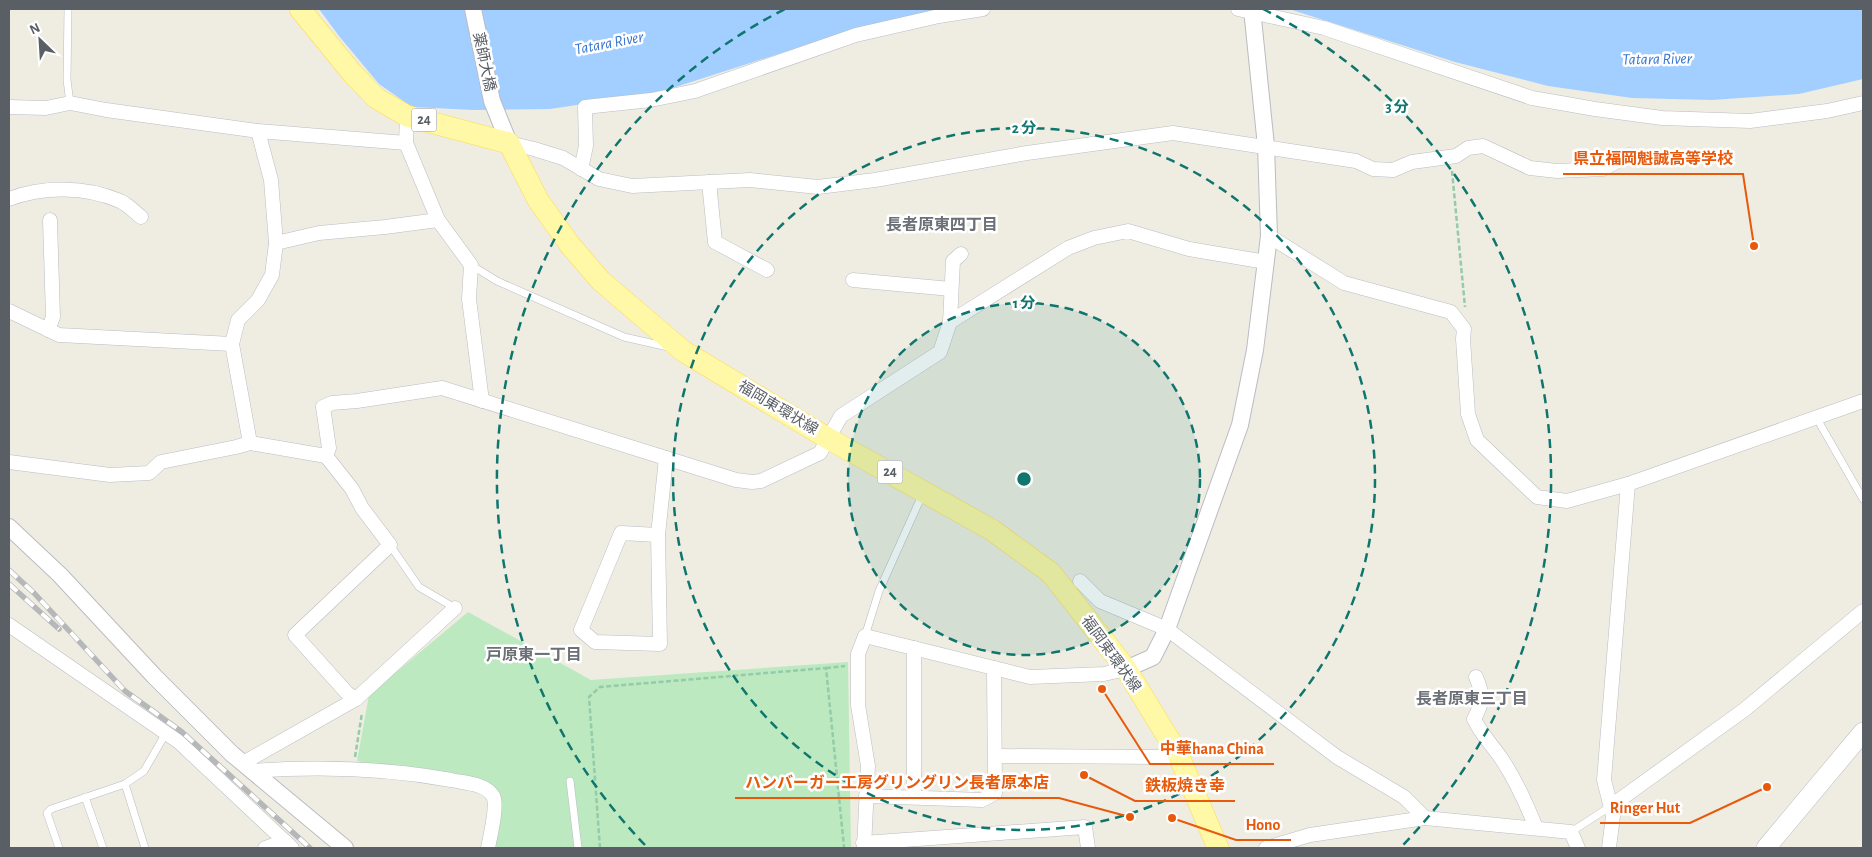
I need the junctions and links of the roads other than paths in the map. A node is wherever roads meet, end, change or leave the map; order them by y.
1 (68, 9) edge
2 (300, 9) edge
3 (473, 9) edge
4 (983, 9) edge
5 (1248, 9) edge
6 (70, 103) junction
7 (1863, 103) edge
8 (9, 108) edge
9 (407, 116) junction
10 (258, 131) junction
11 (406, 143) junction
12 (509, 143) junction
13 (1266, 146) junction
14 (1629, 155) dead end
15 (581, 169) junction
16 (709, 182) junction
17 (9, 199) edge
18 (141, 217) dead end
19 (50, 220) dead end
20 (438, 220) junction
21 (1269, 236) junction
22 (276, 243) junction
23 (961, 254) dead end
24 (1266, 262) junction
25 (471, 265) junction
26 (766, 270) dead end
27 (853, 280) dead end
28 (951, 289) junction
29 (9, 311) edge
30 (950, 322) junction
31 (48, 330) junction
32 (232, 344) junction
33 (683, 351) junction
34 (482, 401) junction
35 (1863, 401) edge
36 (1816, 417) junction
37 (829, 439) junction
38 (250, 443) junction
39 (326, 456) junction
40 (666, 458) junction
41 (9, 462) edge
42 (1628, 484) junction
43 (924, 491) junction
44 (1863, 499) edge
45 (9, 527) edge
46 (658, 535) junction
47 (390, 544) junction
48 (1080, 581) dead end
49 (455, 608) joint
50 (1863, 611) edge
51 (9, 625) edge
52 (1167, 629) junction
53 (864, 636) junction
54 (914, 648) junction
55 (994, 668) junction
56 (1126, 670) junction
57 (1476, 677) dead end
58 (356, 699) junction
59 (1863, 732) edge
60 (166, 733) junction
61 (1178, 754) junction
62 (996, 756) junction
63 (248, 767) junction
64 (570, 781) dead end
65 (125, 784) junction
66 (866, 796) junction
67 (86, 797) junction
68 (914, 797) junction
69 (1611, 806) junction
70 (1425, 818) junction
71 (1536, 828) junction
72 (1571, 832) junction
73 (288, 845) edge
74 (864, 846) edge
75 (59, 848) edge
76 (103, 848) edge
77 (146, 848) edge
78 (265, 848) edge
79 (346, 848) edge
80 (488, 848) edge
81 (578, 848) edge
82 (1088, 848) edge
83 (1218, 848) edge
84 (1266, 848) edge
85 (1578, 848) edge
86 (1609, 848) edge
87 (1766, 848) edge

1 - 6 lane
2 - 9 main road, 24
3 - 12 street, 薬師大橋
4 - 15 street
5 - 7 street
5 - 13 street
6 - 8 street
6 - 10 street
9 - 11 street
9 - 12 main road, 24
10 - 11 street
10 - 22 street
11 - 20 street
12 - 15 street
12 - 33 main road, 福岡東環状線 / 24
13 - 14 street
13 - 16 street
13 - 21 street
15 - 16 street
16 - 26 street
17 - 18 street
19 - 31 street
20 - 22 street
20 - 25 street
21 - 24 street
21 - 42 street
22 - 32 street
23 - 28 street
24 - 30 street
24 - 52 street
25 - 33 lane
25 - 34 street
27 - 28 street
28 - 30 street
29 - 31 street
30 - 37 street
31 - 32 street
32 - 38 street
33 - 37 main road, 福岡東環状線 / 24
34 - 39 street
34 - 40 street
35 - 36 street
36 - 42 street
36 - 44 lane
37 - 40 street
37 - 43 main road, 福岡東環状線 / 24
38 - 39 street
38 - 41 street
39 - 47 street
40 - 46 street
42 - 69 street
43 - 53 lane
43 - 56 main road, 福岡東環状線 / 24
45 - 63 street
46 - 46 street
47 - 49 lane
47 - 58 street
48 - 52 street
49 - 58 street
50 - 69 street
51 - 60 street
52 - 56 street
52 - 70 street
53 - 54 street
53 - 66 street
54 - 55 street
54 - 68 street
55 - 56 street
55 - 62 street
56 - 61 main road, 福岡東環状線 / 24
57 - 71 street
58 - 63 street
59 - 87 main road
60 - 65 lane
60 - 73 street
61 - 62 street
61 - 83 main road, 福岡東環状線 / 24
62 - 68 street
63 - 79 street
63 - 80 street
64 - 81 lane
65 - 67 lane
65 - 77 lane
66 - 68 street
66 - 74 street
67 - 75 lane
67 - 76 lane
69 - 72 lane
69 - 86 street
70 - 71 street
70 - 84 street
71 - 72 street
72 - 85 street
73 - 78 street
74 - 82 street

